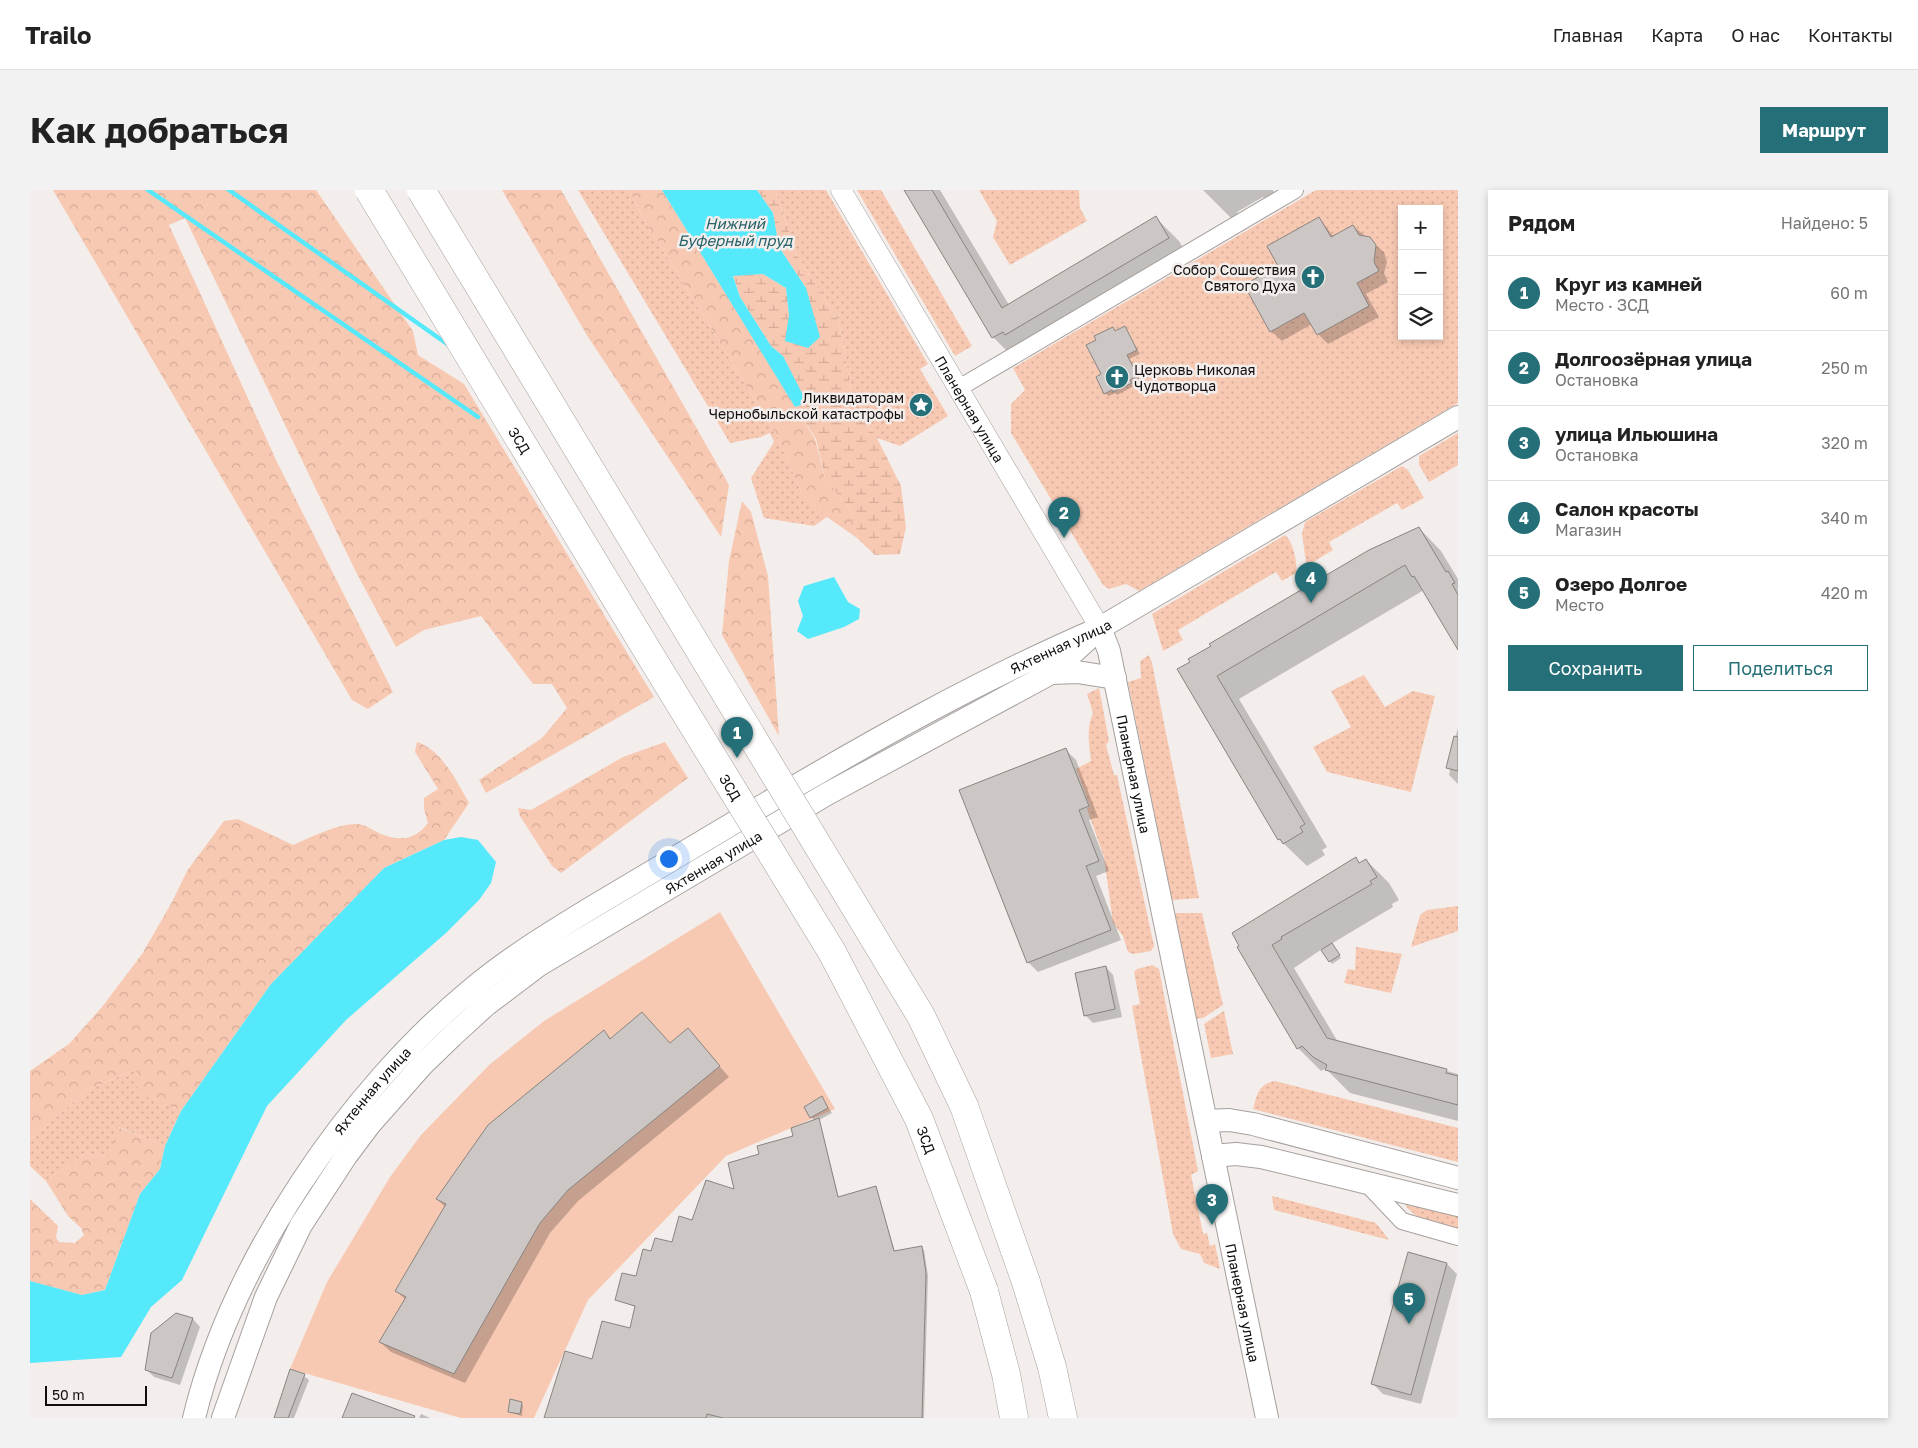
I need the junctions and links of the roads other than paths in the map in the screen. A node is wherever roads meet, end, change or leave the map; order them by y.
1 (369, 190) edge
2 (421, 190) edge
3 (841, 190) edge
4 (1295, 190) edge
5 (959, 388) junction
6 (1458, 417) edge
7 (1100, 628) junction
8 (1050, 673) junction
9 (1114, 678) junction
10 (1206, 1121) junction
11 (1213, 1156) junction
12 (1458, 1178) edge
13 (1368, 1184) junction
14 (1458, 1205) edge
15 (1458, 1237) edge
16 (194, 1418) edge
17 (223, 1418) edge
18 (1014, 1418) edge
19 (1063, 1418) edge
20 (1268, 1418) edge

1 - 18 highway, ЗСД, bridge
2 - 19 highway, bridge
3 - 5 street, Планерная улица
4 - 5 street
5 - 7 street, Планерная улица
6 - 7 main road
7 - 8 main road, Яхтенная улица
7 - 9 main road, Планерная улица
7 - 16 main road, Яхтенная улица
8 - 9 main road
8 - 17 main road, Яхтенная улица
9 - 10 main road, Планерная улица
10 - 11 main road, Планерная улица
10 - 12 main road
11 - 13 main road
11 - 20 main road, Планерная улица
13 - 14 main road
13 - 15 street

